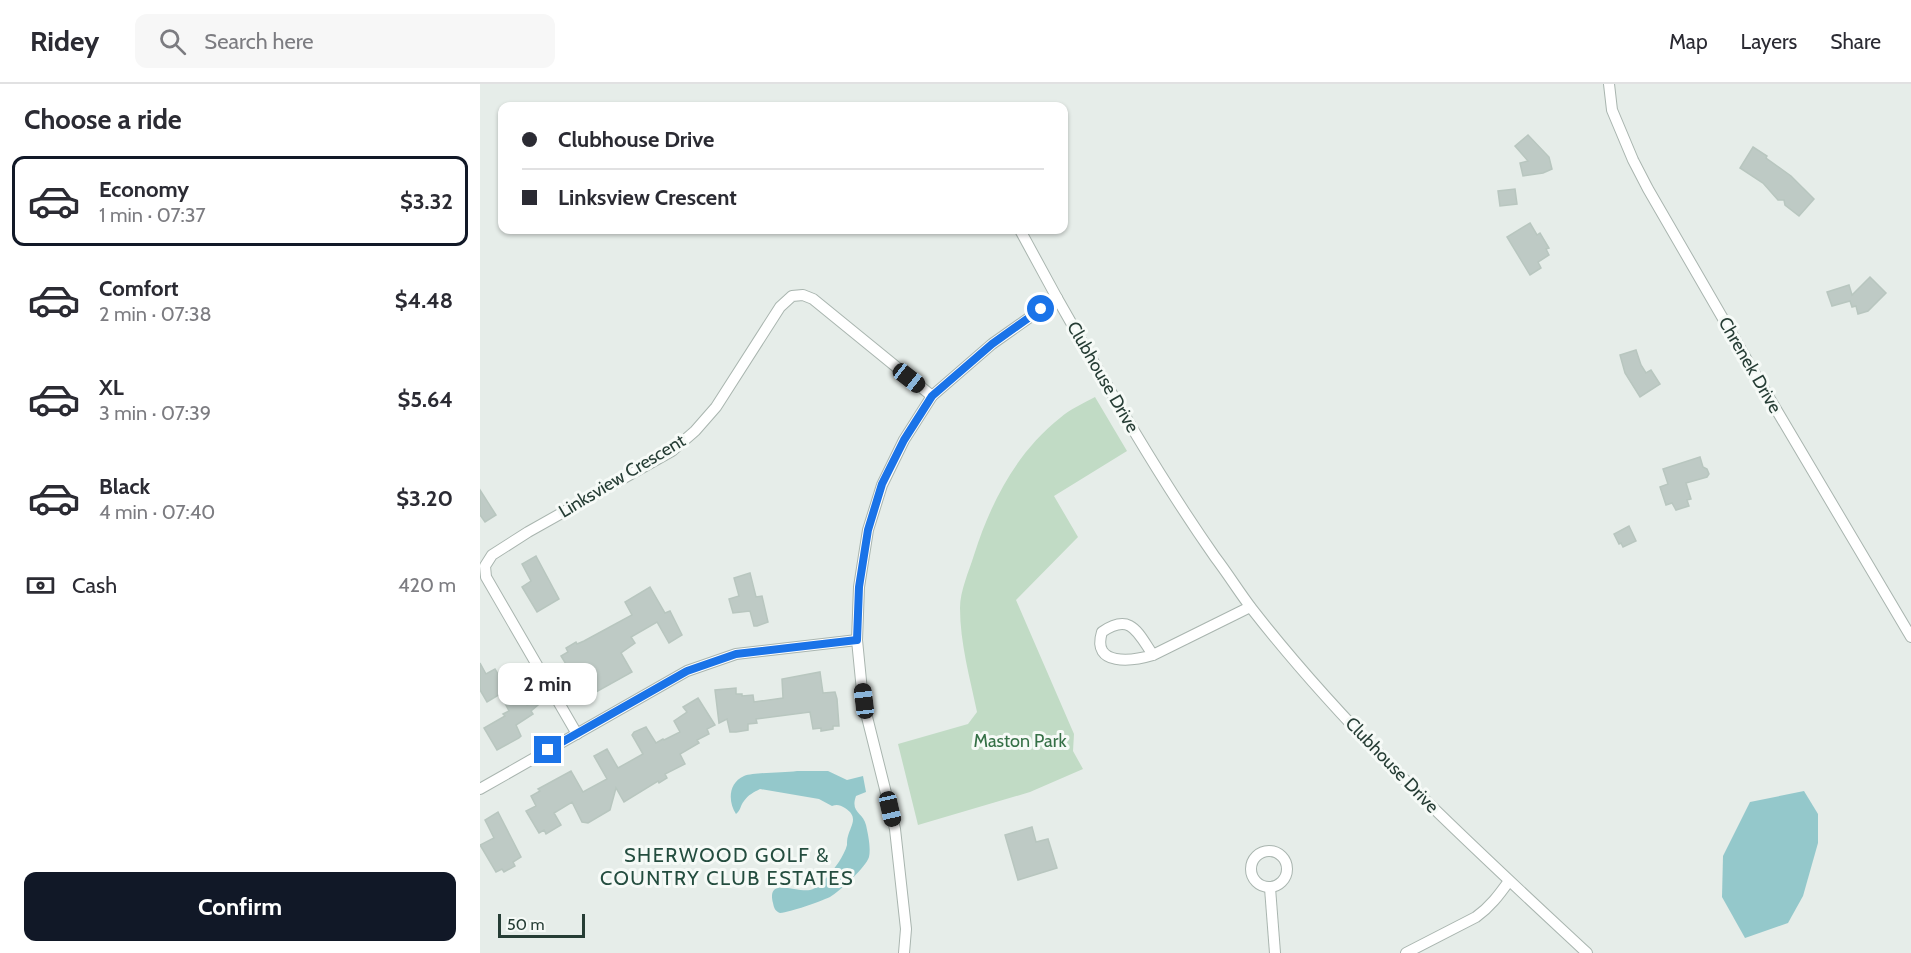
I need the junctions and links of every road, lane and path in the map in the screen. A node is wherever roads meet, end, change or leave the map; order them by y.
1 (1609, 84) edge
2 (1022, 234) edge
3 (1057, 298) junction
4 (932, 396) junction
5 (1250, 607) junction
6 (1911, 638) edge
7 (857, 640) junction
8 (1153, 655) junction
9 (577, 734) junction
10 (480, 789) edge
11 (1509, 881) junction
12 (1270, 888) dead end
13 (904, 953) edge
14 (1275, 953) edge
15 (1406, 953) edge
16 (1587, 953) edge

1 - 6 street, Chrenek Drive
2 - 3 street, Clubhouse Drive
3 - 4 street
3 - 5 street, Clubhouse Drive
4 - 7 street
4 - 9 street, Linksview Crescent
5 - 8 street
5 - 11 street, Clubhouse Drive
7 - 9 street
7 - 13 street
8 - 8 street
9 - 10 street
11 - 15 street
11 - 16 street, Clubhouse Drive
12 - 14 street

